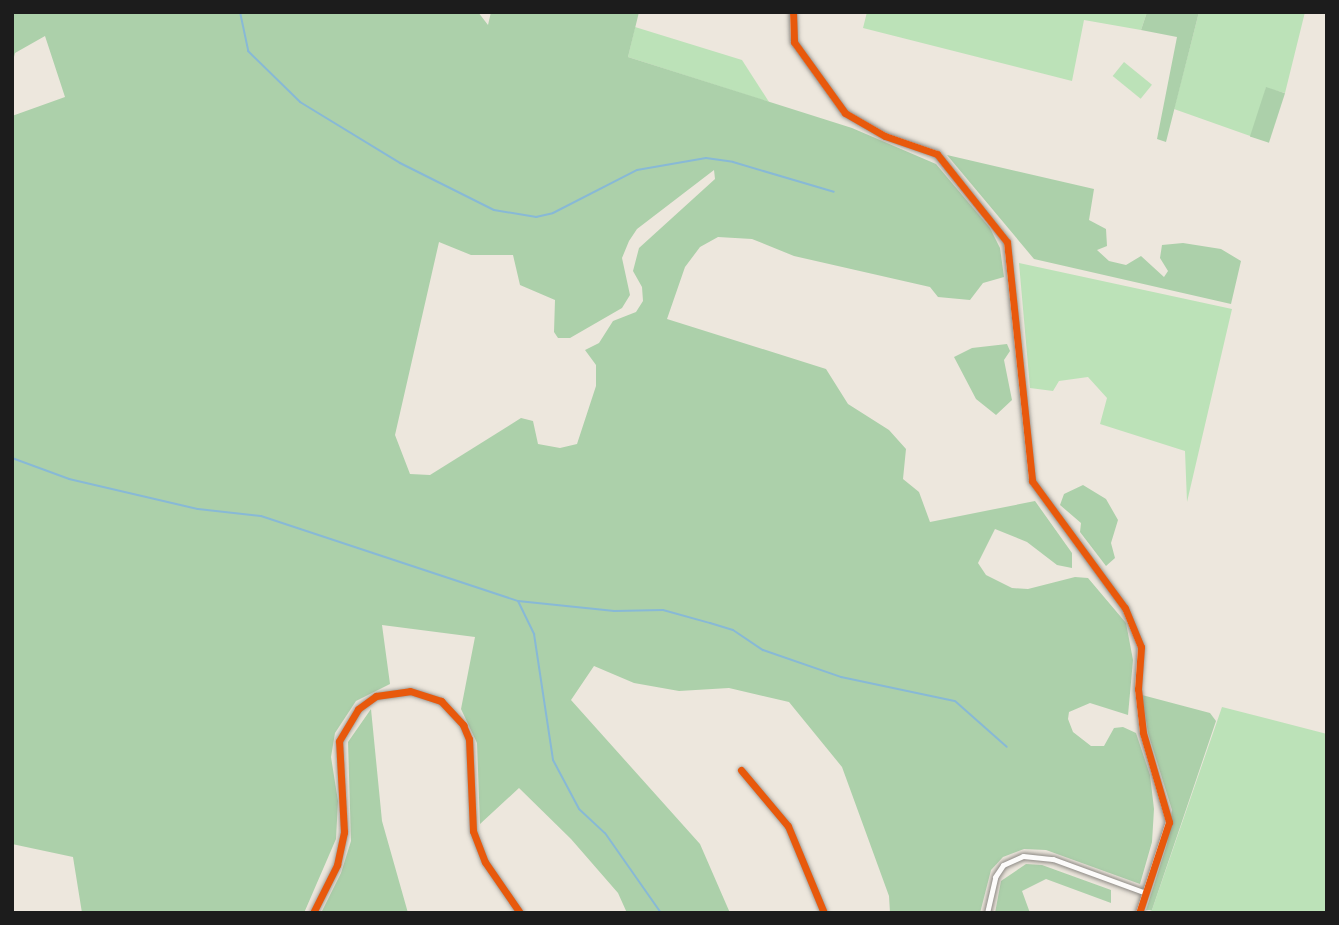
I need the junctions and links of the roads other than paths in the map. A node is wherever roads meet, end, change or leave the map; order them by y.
1 (793, 12) edge
2 (741, 770) dead end
3 (1146, 893) junction
4 (313, 913) edge
5 (520, 913) edge
6 (824, 913) edge
7 (988, 913) edge
8 (1139, 913) edge

1 - 3 street
2 - 6 street
3 - 7 street
3 - 8 street
4 - 5 street

